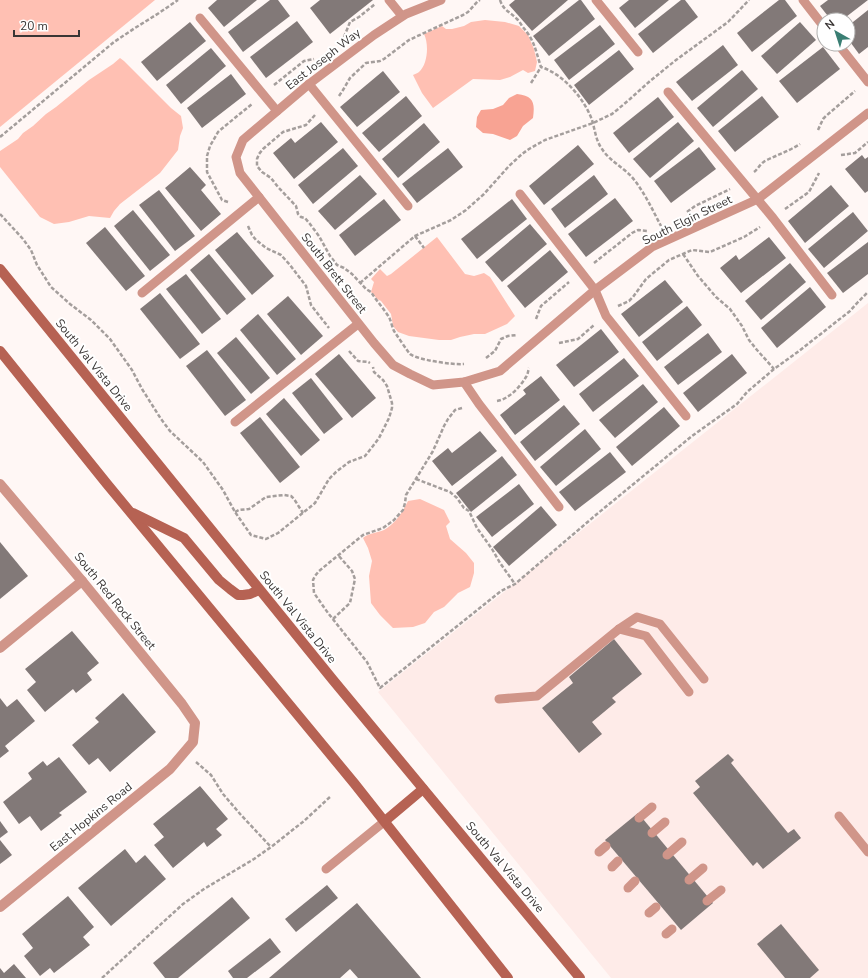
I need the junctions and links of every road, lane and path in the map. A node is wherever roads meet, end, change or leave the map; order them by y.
1 (178, 0) edge
2 (389, 0) edge
3 (441, 0) edge
4 (480, 0) edge
5 (500, 0) edge
6 (596, 0) edge
7 (749, 0) edge
8 (803, 0) edge
9 (402, 16) junction
10 (816, 17) edge
11 (200, 18) dead end
12 (638, 52) dead end
13 (844, 52) edge
14 (541, 67) junction
15 (531, 82) dead end
16 (868, 82) edge
17 (309, 84) junction
18 (668, 92) dead end
19 (327, 105) junction
20 (277, 111) junction
21 (868, 113) edge
22 (593, 123) junction
23 (814, 133) dead end
24 (0, 137) edge
25 (804, 141) dead end
26 (868, 142) edge
27 (839, 156) dead end
28 (236, 157) joint
29 (819, 172) dead end
30 (743, 180) junction
31 (520, 194) dead end
32 (259, 197) junction
33 (758, 199) junction
34 (408, 206) dead end
35 (0, 214) edge
36 (684, 215) dead end
37 (773, 218) junction
38 (657, 229) dead end
39 (652, 231) dead end
40 (415, 236) junction
41 (424, 248) dead end
42 (683, 254) junction
43 (0, 269) edge
44 (582, 272) junction
45 (360, 283) junction
46 (596, 290) junction
47 (868, 292) edge
48 (142, 293) dead end
49 (832, 295) dead end
50 (606, 316) junction
51 (531, 323) dead end
52 (358, 324) junction
53 (522, 331) dead end
54 (553, 347) dead end
55 (0, 351) edge
56 (481, 360) dead end
57 (468, 364) dead end
58 (530, 366) dead end
59 (774, 369) junction
60 (464, 382) junction
61 (433, 385) joint
62 (479, 404) junction
63 (686, 416) dead end
64 (235, 422) dead end
65 (416, 479) junction
66 (0, 484) edge
67 (559, 507) dead end
68 (129, 511) junction
69 (303, 513) dead end
70 (338, 555) junction
71 (82, 581) junction
72 (515, 584) junction
73 (260, 590) junction
74 (333, 619) junction
75 (619, 629) junction
76 (0, 648) edge
77 (704, 680) dead end
78 (689, 692) dead end
79 (499, 700) dead end
80 (193, 742) joint
81 (199, 764) dead end
82 (424, 789) junction
83 (331, 796) dead end
84 (652, 807) dead end
85 (839, 816) dead end
86 (639, 818) dead end
87 (385, 821) junction
88 (665, 822) dead end
89 (652, 833) dead end
90 (682, 842) dead end
91 (271, 847) junction
92 (868, 852) edge
93 (667, 855) dead end
94 (704, 868) dead end
95 (326, 869) dead end
96 (690, 880) dead end
97 (721, 890) dead end
98 (707, 901) dead end
99 (0, 907) edge
100 (102, 978) edge
101 (508, 978) edge
102 (580, 978) edge

1 - 24 path
2 - 9 lane
3 - 9 lane, East Joseph Way
4 - 19 path
5 - 14 path
6 - 12 lane
7 - 22 path
8 - 10 lane
9 - 17 lane, East Joseph Way
11 - 20 lane
13 - 16 lane
14 - 15 path
14 - 22 path
16 - 23 path
17 - 19 lane
17 - 20 lane, East Joseph Way
18 - 30 lane
19 - 34 lane
19 - 45 path
20 - 28 lane, East Joseph Way
21 - 33 lane, South Elgin Street
22 - 38 path
22 - 40 path
25 - 30 path
26 - 27 path
28 - 32 lane, South Brett Street
29 - 37 path
30 - 33 lane
30 - 36 path
31 - 44 lane
32 - 48 lane
32 - 52 lane, South Brett Street
33 - 37 lane
33 - 46 lane, South Elgin Street
35 - 69 path
37 - 42 path
37 - 49 lane
39 - 44 path
40 - 41 path
40 - 45 path
42 - 50 path
42 - 59 path
43 - 73 main road, South Val Vista Drive
44 - 46 lane
44 - 51 path
45 - 57 path
46 - 50 lane
46 - 60 lane, South Elgin Street
47 - 59 path
50 - 54 path
50 - 63 lane
52 - 61 lane, South Brett Street
52 - 64 lane
53 - 56 path
55 - 68 main road
58 - 62 path
59 - 72 path
60 - 61 lane, South Elgin Street
60 - 62 lane
62 - 65 path
62 - 67 lane
65 - 70 path
65 - 72 path
66 - 71 street, South Red Rock Street
68 - 73 main road
68 - 87 main road
70 - 74 path
70 - 74 path
71 - 76 street
71 - 80 street, South Red Rock Street
72 - 74 path
73 - 82 main road, South Val Vista Drive
75 - 77 lane
75 - 78 lane
75 - 79 lane
80 - 99 street, East Hopkins Road
81 - 91 path
82 - 87 main road
82 - 102 main road, South Val Vista Drive
83 - 91 path
84 - 86 lane
85 - 92 lane
87 - 95 lane
87 - 101 main road
88 - 89 lane
90 - 93 lane
91 - 100 path
94 - 96 lane
97 - 98 lane

